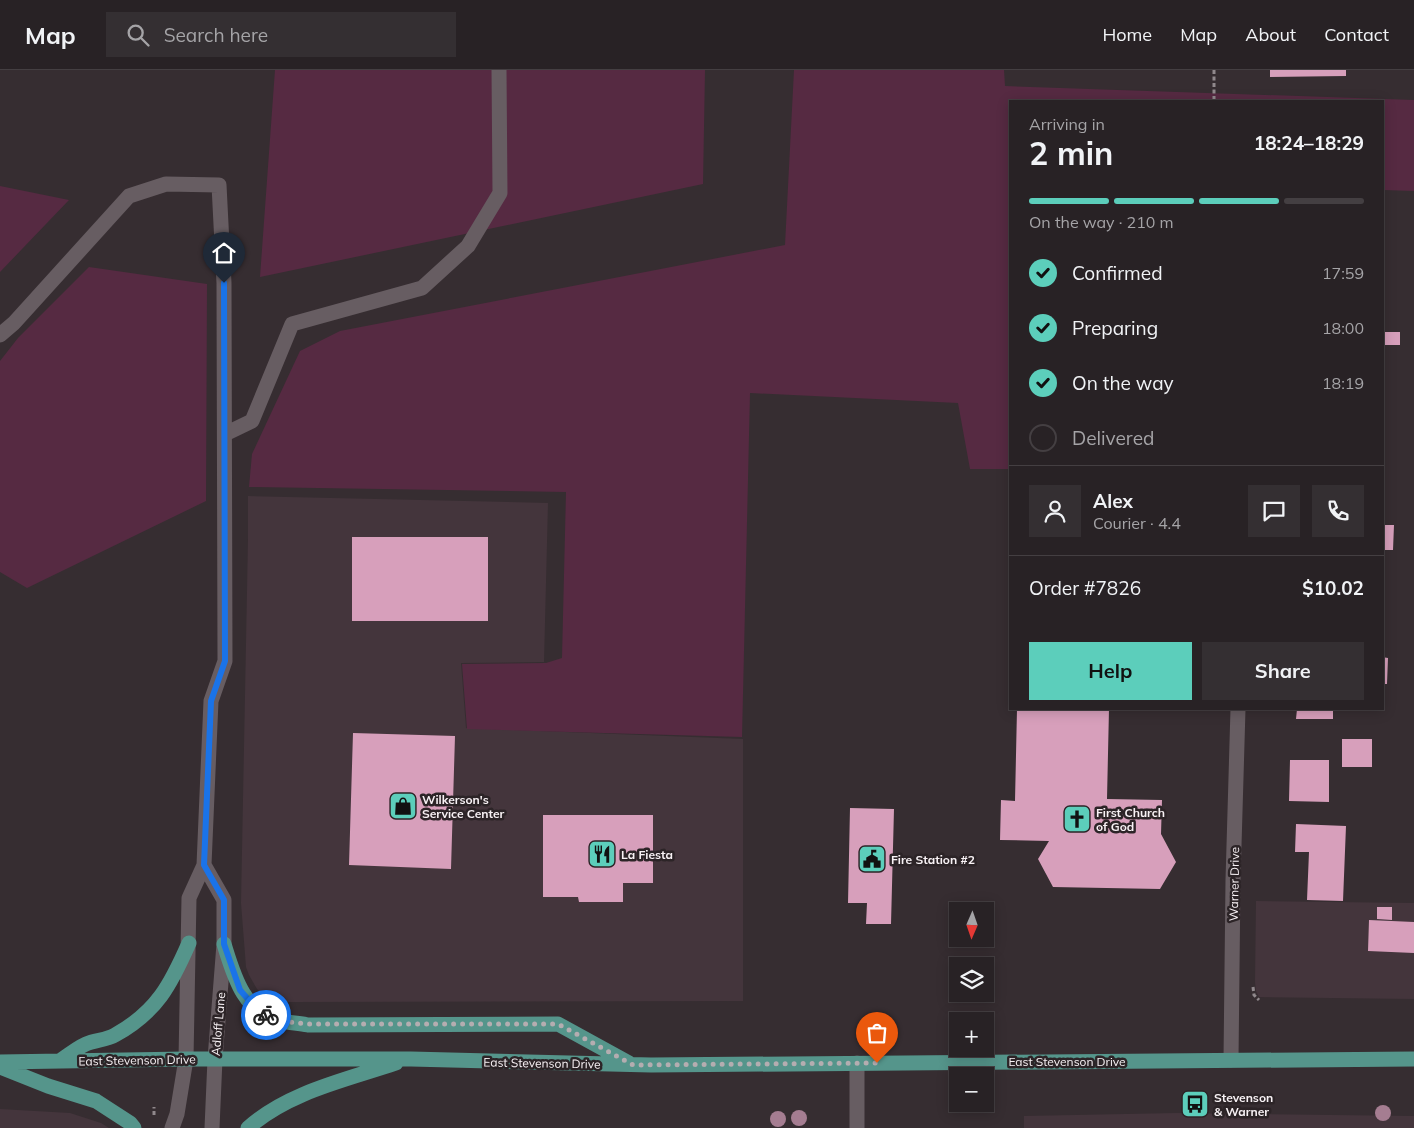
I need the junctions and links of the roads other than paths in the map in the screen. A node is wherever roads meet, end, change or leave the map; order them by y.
1 (499, 70) edge
2 (0, 335) edge
3 (225, 434) junction
4 (1238, 710) edge
5 (204, 865) junction
6 (189, 943) junction
7 (224, 944) junction
8 (186, 1059) junction
9 (215, 1059) junction
10 (410, 1059) junction
11 (1414, 1059) edge
12 (1231, 1060) junction
13 (60, 1061) junction
14 (0, 1062) edge
15 (857, 1063) junction
16 (633, 1065) junction
17 (0, 1067) edge
18 (134, 1128) edge
19 (172, 1128) edge
20 (212, 1128) edge
21 (248, 1128) edge
22 (856, 1128) edge

1 - 3 street
2 - 3 street
3 - 5 street
4 - 12 street, Warner Drive
5 - 6 street
5 - 7 street, Adloff Lane
6 - 8 street
6 - 13 main road
7 - 9 street, Adloff Lane
7 - 16 main road
8 - 9 main road, East Stevenson Drive
8 - 13 main road, East Stevenson Drive
8 - 19 street
9 - 10 main road, East Stevenson Drive
9 - 20 street, Adloff Lane
10 - 16 main road, East Stevenson Drive
10 - 21 main road
11 - 12 main road, East Stevenson Drive
12 - 15 main road, East Stevenson Drive
13 - 14 main road, East Stevenson Drive
15 - 16 main road, East Stevenson Drive
15 - 22 street
17 - 18 main road

